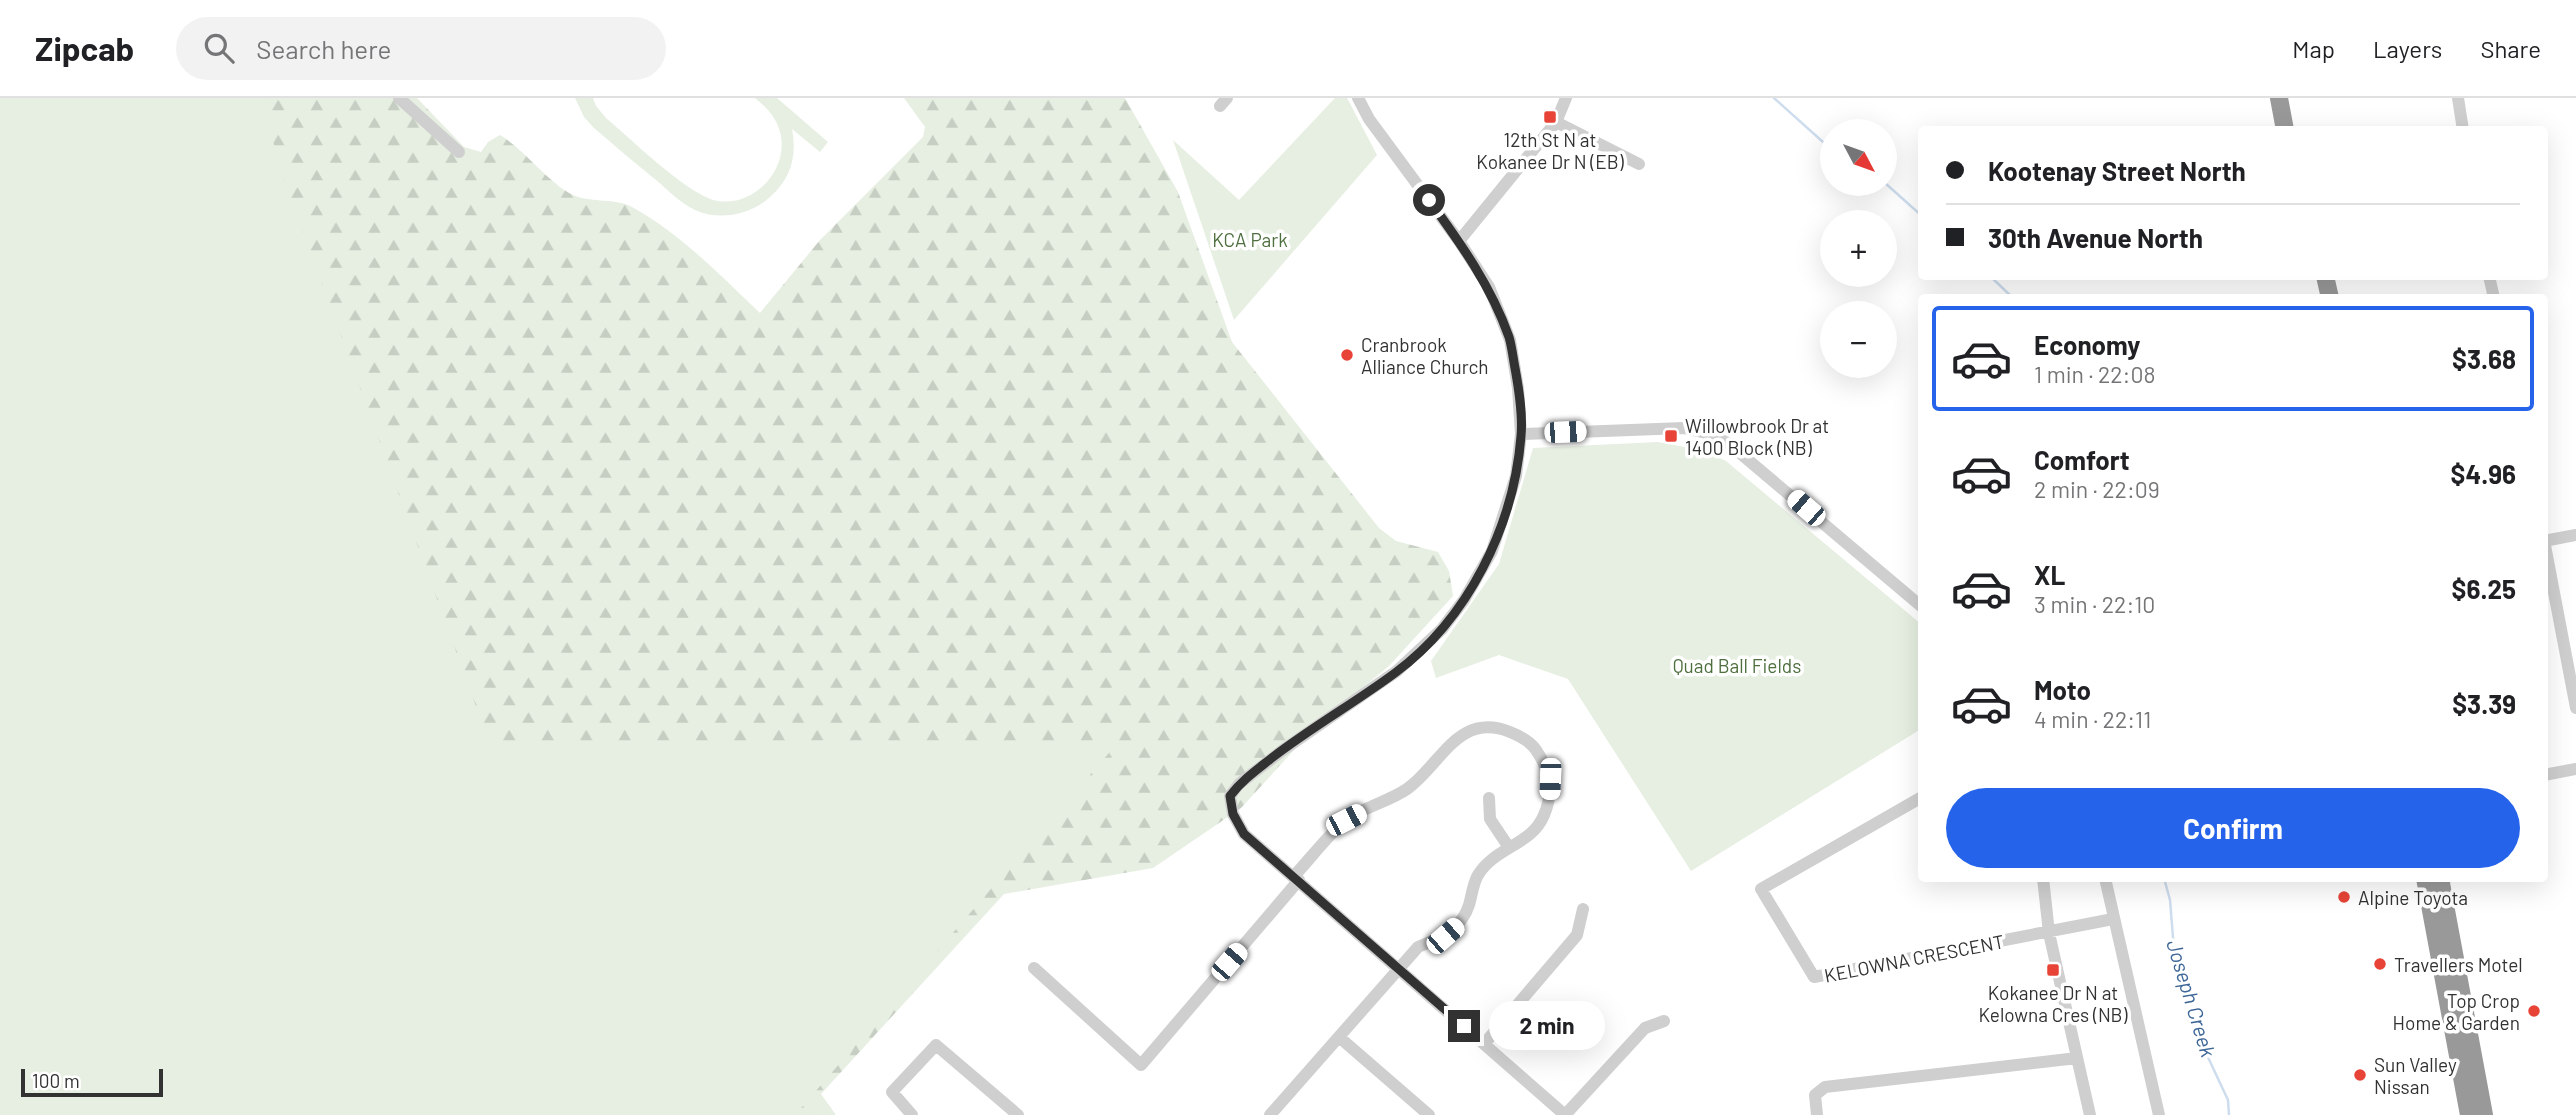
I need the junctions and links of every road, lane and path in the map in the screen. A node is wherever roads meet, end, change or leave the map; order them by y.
1 (399, 98) edge
2 (1358, 98) edge
3 (1566, 98) edge
4 (2279, 98) edge
5 (2291, 98) edge
6 (2458, 98) edge
7 (1556, 122) junction
8 (2285, 126) edge
9 (2296, 126) edge
10 (2462, 126) edge
11 (459, 152) dead end
12 (1639, 164) dead end
13 (1459, 241) junction
14 (1521, 434) junction
15 (2576, 535) edge
16 (2548, 540) edge
17 (2548, 557) edge
18 (1918, 604) edge
19 (2576, 708) edge
20 (2576, 769) edge
21 (2548, 774) edge
22 (1489, 798) dead end
23 (1918, 799) edge
24 (1508, 846) junction
25 (1297, 878) junction
26 (2043, 882) edge
27 (2106, 882) edge
28 (2426, 882) edge
29 (2441, 882) edge
30 (1583, 909) dead end
31 (2113, 919) junction
32 (2049, 933) junction
33 (1034, 968) dead end
34 (1399, 969) junction
35 (1664, 1021) dead end
36 (1339, 1037) junction
37 (1484, 1044) junction
38 (2077, 1058) junction
39 (912, 1115) edge
40 (1018, 1115) edge
41 (1270, 1115) edge
42 (1429, 1115) edge
43 (1565, 1115) edge
44 (1817, 1115) edge
45 (2090, 1115) edge
46 (2159, 1115) edge
47 (2469, 1115) edge
48 (2484, 1115) edge

1 - 11 street
2 - 13 street
3 - 7 street
4 - 8 highway
5 - 9 highway
6 - 10 street
7 - 12 street
7 - 13 street
13 - 14 street
14 - 18 street
14 - 25 street
15 - 16 street
17 - 19 street
20 - 21 street
22 - 24 street
23 - 32 street, KELOWNA CRESCENT
24 - 25 street
24 - 34 street
25 - 33 street
25 - 34 street
26 - 32 street
27 - 31 street
28 - 47 highway
29 - 48 highway
30 - 37 street
31 - 32 street
31 - 46 street
32 - 38 street
34 - 36 street
34 - 37 street
35 - 43 street
36 - 41 street
36 - 42 street
37 - 43 street
38 - 44 street
38 - 45 street
39 - 40 street

